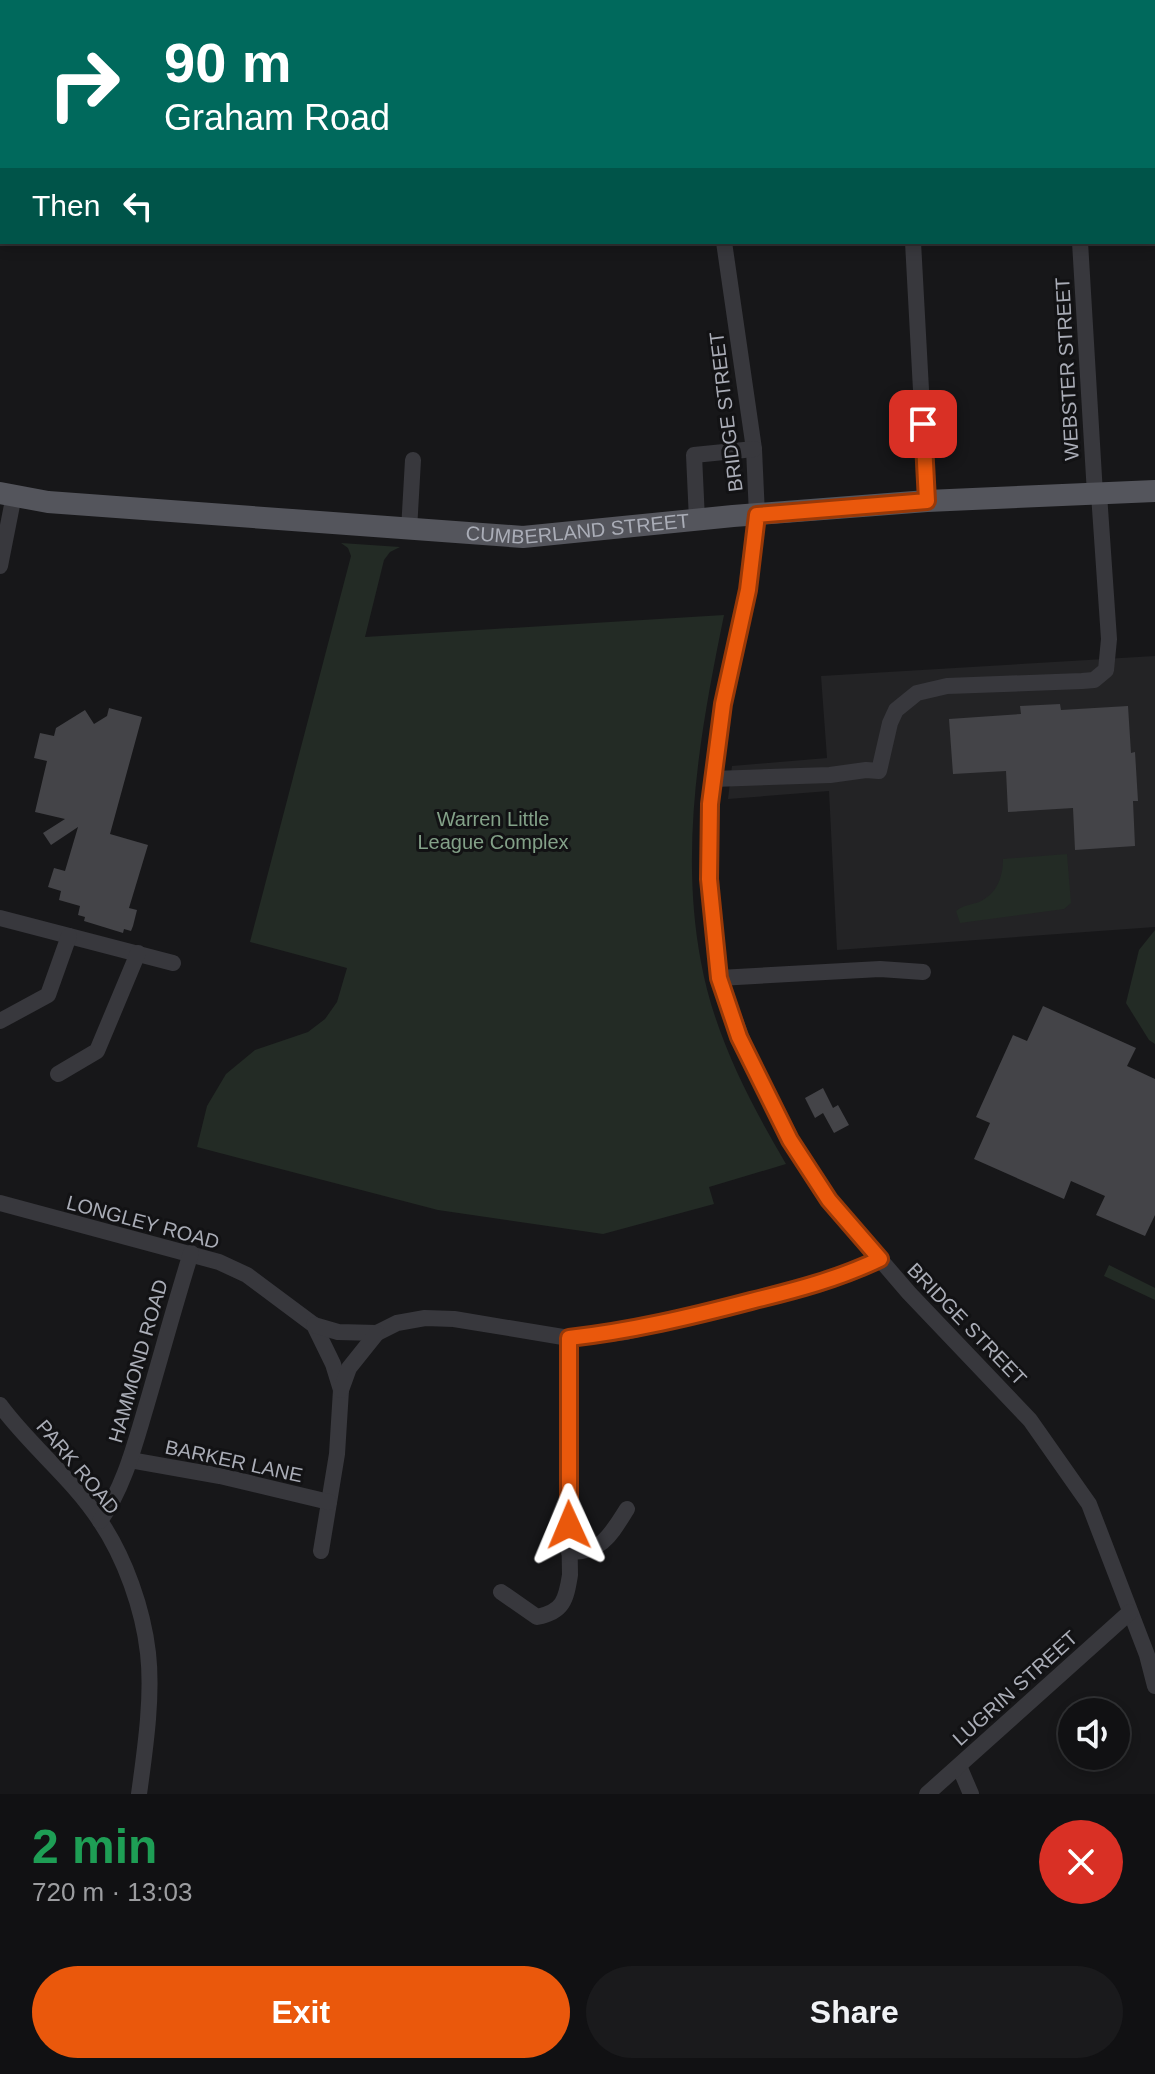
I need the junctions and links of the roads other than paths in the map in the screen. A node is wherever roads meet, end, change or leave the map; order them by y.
1 (724, 244) edge
2 (913, 244) edge
3 (1080, 244) edge
4 (754, 449) junction
5 (413, 460) dead end
6 (1155, 491) edge
7 (7, 494) edge
8 (1097, 494) junction
9 (927, 501) junction
10 (757, 515) junction
11 (697, 520) junction
12 (409, 530) junction
13 (0, 566) edge
14 (713, 779) junction
15 (0, 918) edge
16 (69, 936) junction
17 (138, 953) junction
18 (173, 963) dead end
19 (923, 972) dead end
20 (719, 978) junction
21 (0, 1021) edge
22 (58, 1074) dead end
23 (0, 1203) edge
24 (191, 1253) junction
25 (880, 1259) junction
26 (314, 1325) junction
27 (377, 1333) junction
28 (569, 1338) junction
29 (341, 1390) junction
30 (0, 1405) edge
31 (130, 1460) junction
32 (329, 1502) junction
33 (627, 1509) dead end
34 (100, 1521) junction
35 (321, 1551) dead end
36 (569, 1552) junction
37 (501, 1592) dead end
38 (1130, 1612) junction
39 (1155, 1686) edge
40 (959, 1766) junction
41 (139, 1794) edge
42 (927, 1794) edge
43 (971, 1794) edge

1 - 4 street, BRIDGE STREET
2 - 9 street
3 - 8 street, WEBSTER STREET
4 - 10 street, BRIDGE STREET
4 - 11 street
5 - 12 street
6 - 8 main road, CUMBERLAND STREET
7 - 12 main road, CUMBERLAND STREET
7 - 13 street
8 - 9 main road, CUMBERLAND STREET
8 - 14 street, WEBSTER STREET
9 - 10 main road, CUMBERLAND STREET
10 - 11 main road, CUMBERLAND STREET
10 - 14 street, BRIDGE STREET
11 - 12 main road, CUMBERLAND STREET
14 - 20 street, BRIDGE STREET
15 - 16 street
16 - 17 street
16 - 21 street
17 - 18 street
17 - 22 street
19 - 20 street
20 - 25 street, BRIDGE STREET
23 - 24 street, LONGLEY ROAD
24 - 26 street, LONGLEY ROAD
24 - 31 street, HAMMOND ROAD
25 - 28 street
25 - 38 street, BRIDGE STREET
26 - 27 street
26 - 29 street, LONGLEY ROAD
27 - 28 street
27 - 29 street
28 - 36 street
29 - 32 street, LONGLEY ROAD
30 - 34 street, PARK ROAD
31 - 32 street, BARKER LANE
31 - 34 street, HAMMOND ROAD
32 - 35 street, LONGLEY ROAD
33 - 36 street
34 - 41 street, PARK ROAD
36 - 37 street
38 - 39 street, BRIDGE STREET
38 - 40 street, LUGRIN STREET
40 - 42 street, LUGRIN STREET
40 - 43 street

